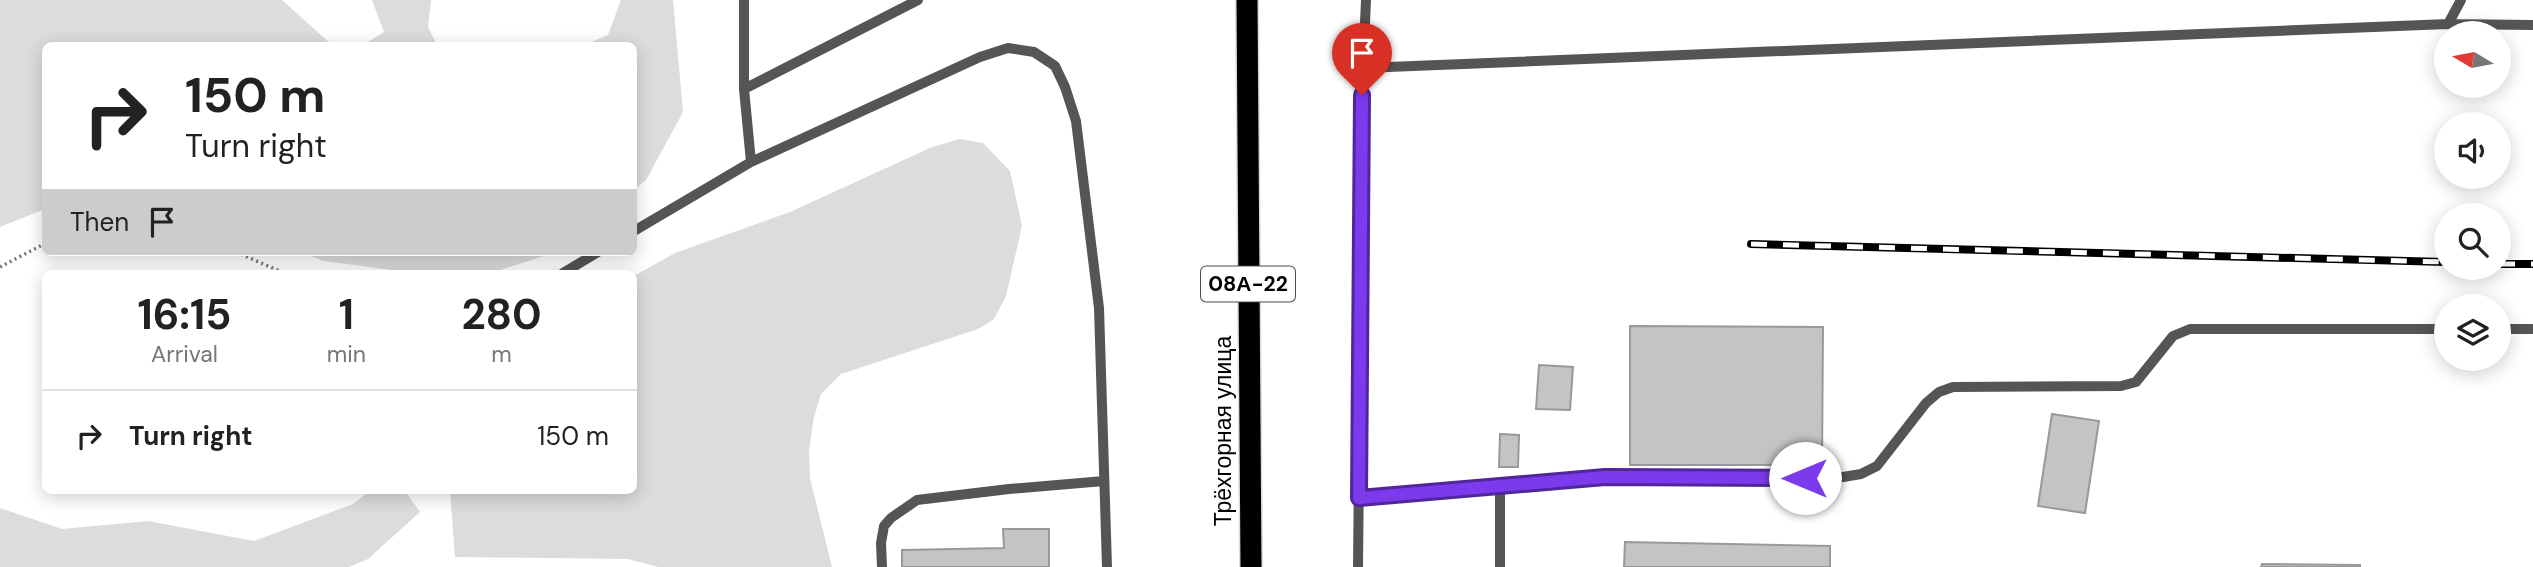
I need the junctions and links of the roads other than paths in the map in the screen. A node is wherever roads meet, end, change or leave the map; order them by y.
1 (744, 0) edge
2 (918, 0) edge
3 (1247, 0) edge
4 (1366, 0) edge
5 (2461, 0) edge
6 (2450, 21) edge
7 (2434, 25) edge
8 (2511, 25) edge
9 (2533, 26) edge
10 (1363, 68) junction
11 (744, 89) junction
12 (751, 162) junction
13 (637, 229) edge
14 (591, 256) edge
15 (568, 270) edge
16 (2434, 329) edge
17 (2511, 329) edge
18 (2533, 329) edge
19 (1104, 481) junction
20 (1500, 488) junction
21 (1359, 498) junction
22 (882, 567) edge
23 (1107, 567) edge
24 (1251, 567) edge
25 (1358, 567) edge
26 (1500, 567) edge

1 - 11 lane
2 - 11 lane
3 - 24 highway, Трёхгорная улица / 08А-22
4 - 10 lane
5 - 6 lane
7 - 10 lane
8 - 9 lane
10 - 21 lane
11 - 12 lane
12 - 13 lane
12 - 19 lane
14 - 15 lane
16 - 20 lane
17 - 18 lane
19 - 22 lane
19 - 23 lane
20 - 21 lane
20 - 26 lane
21 - 25 lane

